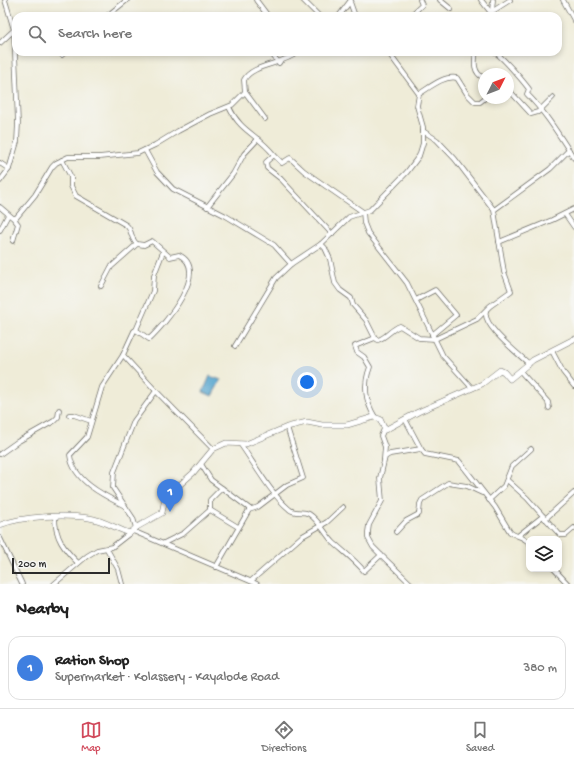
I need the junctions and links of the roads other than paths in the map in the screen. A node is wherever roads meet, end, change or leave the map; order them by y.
1 (5, 0) edge
2 (127, 0) edge
3 (256, 0) edge
4 (303, 0) edge
5 (420, 0) edge
6 (440, 0) edge
7 (481, 0) edge
8 (493, 0) edge
9 (510, 0) edge
10 (563, 0) edge
11 (350, 1) edge
12 (451, 9) dead end
13 (113, 12) edge
14 (265, 12) edge
15 (315, 12) edge
16 (342, 12) edge
17 (354, 12) edge
18 (414, 12) edge
19 (491, 12) edge
20 (492, 12) edge
21 (493, 12) edge
22 (574, 20) edge
23 (12, 23) edge
24 (12, 32) edge
25 (0, 43) edge
26 (15, 56) edge
27 (273, 56) edge
28 (291, 56) edge
29 (391, 56) edge
30 (475, 56) edge
31 (500, 56) edge
32 (279, 63) junction
33 (478, 73) edge
34 (245, 92) junction
35 (419, 94) junction
36 (514, 96) edge
37 (553, 97) dead end
38 (478, 102) edge
39 (229, 107) junction
40 (542, 109) junction
41 (265, 119) dead end
42 (423, 131) junction
43 (258, 139) junction
44 (145, 150) junction
45 (569, 150) junction
46 (274, 155) junction
47 (574, 158) edge
48 (62, 160) junction
49 (0, 163) edge
50 (9, 169) junction
51 (0, 181) edge
52 (0, 207) edge
53 (207, 207) junction
54 (574, 209) edge
55 (494, 210) junction
56 (363, 212) junction
57 (565, 214) junction
58 (8, 215) junction
59 (14, 218) junction
60 (574, 227) edge
61 (0, 230) edge
62 (332, 234) junction
63 (13, 241) dead end
64 (499, 242) junction
65 (137, 244) junction
66 (321, 244) junction
67 (163, 252) junction
68 (291, 264) junction
69 (101, 286) dead end
70 (416, 300) junction
71 (486, 311) junction
72 (136, 330) junction
73 (432, 335) junction
74 (375, 338) junction
75 (435, 339) junction
76 (574, 339) edge
77 (235, 346) dead end
78 (552, 351) junction
79 (123, 354) junction
80 (529, 364) junction
81 (520, 371) junction
82 (574, 386) edge
83 (472, 388) junction
84 (156, 391) junction
85 (549, 408) dead end
86 (60, 410) dead end
87 (69, 415) dead end
88 (375, 417) junction
89 (405, 420) junction
90 (91, 421) junction
91 (287, 427) junction
92 (384, 429) junction
93 (241, 445) junction
94 (213, 449) junction
95 (421, 449) junction
96 (531, 449) dead end
97 (0, 454) edge
98 (384, 459) junction
99 (201, 464) junction
100 (507, 480) junction
101 (222, 488) junction
102 (483, 493) junction
103 (574, 493) edge
104 (276, 494) junction
105 (489, 500) junction
106 (125, 506) junction
107 (343, 507) dead end
108 (250, 509) junction
109 (210, 510) junction
110 (55, 517) junction
111 (544, 518) junction
112 (0, 525) edge
113 (319, 526) junction
114 (238, 527) junction
115 (574, 528) edge
116 (133, 531) junction
117 (396, 532) dead end
118 (519, 535) junction
119 (0, 538) edge
120 (526, 541) edge
121 (164, 543) junction
122 (107, 549) junction
123 (381, 555) junction
124 (78, 563) junction
125 (216, 567) junction
126 (557, 572) edge
127 (251, 581) junction
128 (566, 583) edge
129 (22, 584) edge
130 (54, 584) edge
131 (122, 584) edge
132 (257, 584) edge
133 (411, 584) edge

1 - 23 street
2 - 13 street
3 - 14 street
4 - 15 street
5 - 18 street
6 - 12 street
7 - 19 street
8 - 20 street
9 - 21 street
10 - 22 street
11 - 16 street
11 - 17 street
24 - 25 street
26 - 50 street
27 - 32 street
28 - 32 street
29 - 35 street
30 - 33 street
31 - 40 street
32 - 34 street
34 - 39 street
34 - 41 street
35 - 38 street
35 - 42 street
36 - 40 street
37 - 40 street
39 - 43 street
39 - 44 street
40 - 45 street
42 - 55 street
42 - 56 street
43 - 46 street
43 - 53 street
44 - 48 street
44 - 53 street
45 - 47 street
45 - 55 street
46 - 56 street
46 - 62 street
48 - 59 street
48 - 65 street
49 - 50 street
50 - 51 street
52 - 58 street
53 - 68 street
54 - 57 street
55 - 64 street
56 - 62 street
56 - 70 street
57 - 60 street
57 - 64 street
58 - 59 street
58 - 61 street
59 - 63 street
62 - 66 street
64 - 71 street
65 - 67 street
65 - 69 street
66 - 68 street
66 - 74 street
67 - 72 street
67 - 72 street
68 - 77 street
70 - 73 street
70 - 73 street
71 - 75 street
71 - 80 street
72 - 79 street
73 - 75 street
74 - 75 street
74 - 88 street
75 - 83 street
76 - 78 main road
78 - 80 main road
78 - 82 street
79 - 84 street
79 - 90 street
80 - 81 main road
81 - 83 main road
81 - 85 street
83 - 89 main road
84 - 94 street
84 - 106 street
86 - 97 street
87 - 90 street
88 - 91 main road
88 - 92 main road
89 - 92 main road
89 - 95 street
90 - 106 street
91 - 93 main road
91 - 104 street
92 - 98 street
93 - 94 main road
93 - 104 street
94 - 99 main road
95 - 98 street
95 - 102 street
96 - 100 street
98 - 123 street
99 - 101 street
99 - 116 main road
100 - 105 street
100 - 111 street
101 - 108 street
101 - 109 street
102 - 105 street
102 - 117 street
103 - 111 street
104 - 108 street
104 - 113 street
105 - 118 street
106 - 116 street
107 - 113 street
108 - 114 street
109 - 114 street
109 - 121 street
110 - 112 main road
110 - 116 main road
110 - 124 street
111 - 115 street
111 - 118 street
113 - 123 street
113 - 127 street
114 - 125 street
116 - 121 street
116 - 122 street
118 - 120 street
119 - 129 street
121 - 125 street
122 - 124 street
122 - 131 street
123 - 133 street
124 - 130 street
125 - 127 street
126 - 128 street
127 - 132 street

